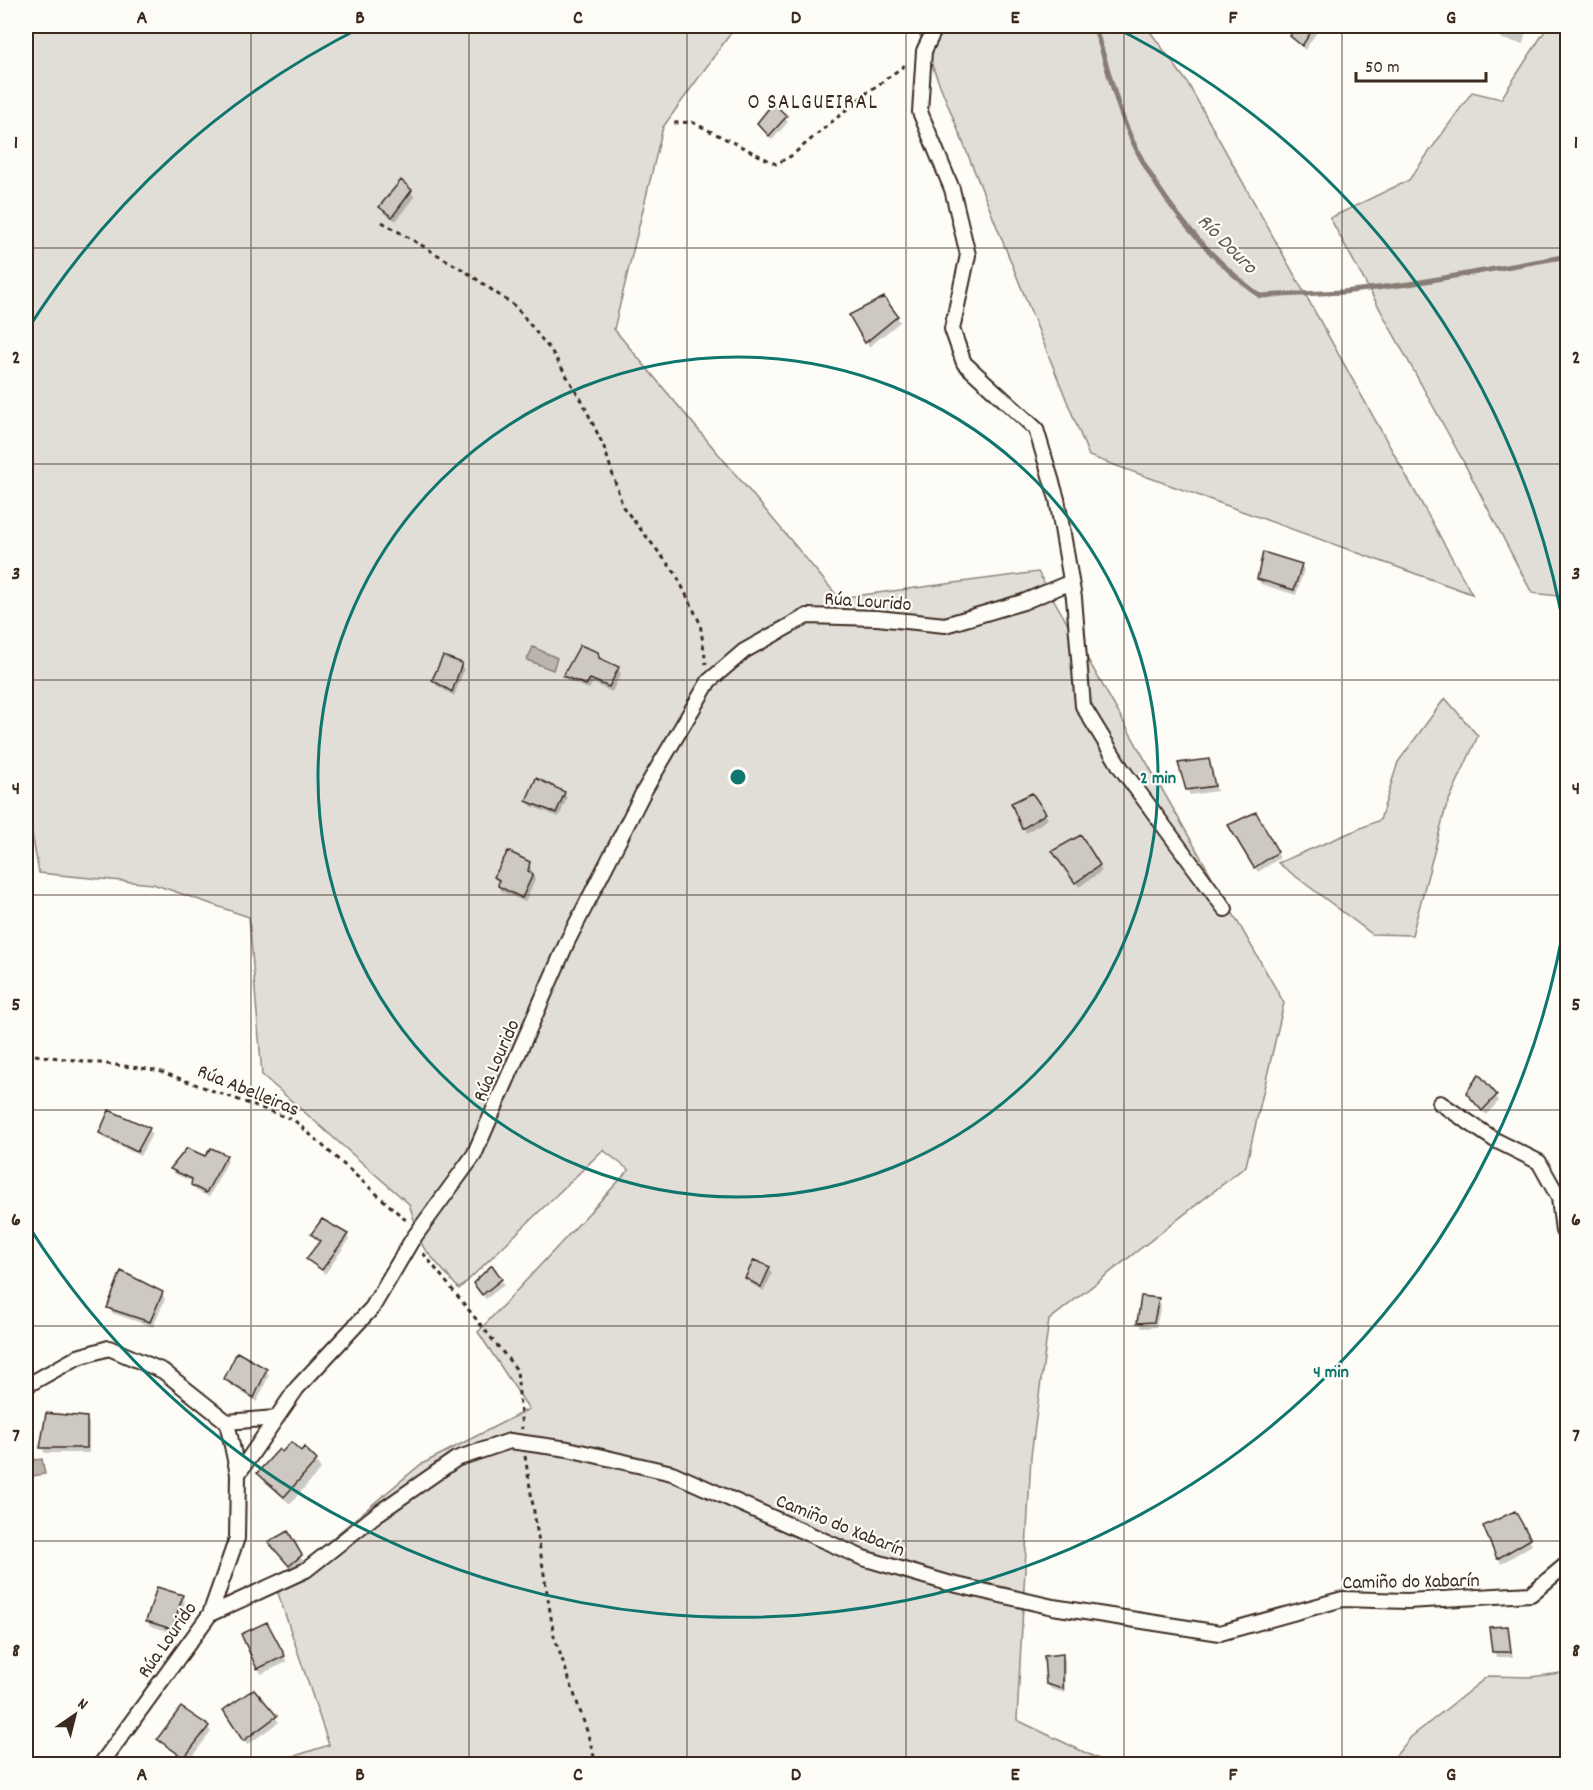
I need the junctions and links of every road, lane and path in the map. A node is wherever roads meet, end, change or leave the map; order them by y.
1 (936, 26) edge
2 (924, 51) junction
3 (674, 123) dead end
4 (382, 222) dead end
5 (1071, 582) junction
6 (709, 681) junction
7 (1225, 909) dead end
8 (26, 1054) edge
9 (1440, 1103) dead end
10 (1568, 1238) edge
11 (412, 1240) junction
12 (26, 1386) edge
13 (276, 1418) junction
14 (227, 1422) junction
15 (523, 1443) junction
16 (238, 1474) junction
17 (1568, 1563) edge
18 (210, 1614) junction
19 (101, 1764) edge
20 (596, 1764) edge

1 - 2 street
2 - 3 path
2 - 5 street
4 - 6 path
5 - 6 street, Rúa Lourido
5 - 7 street
6 - 11 street, Rúa Lourido
8 - 11 path, Rúa Abelleiras
9 - 10 street
11 - 13 street, Rúa Lourido
11 - 15 path, Rúa Abelleiras
12 - 14 street
13 - 14 street
13 - 16 street, Rúa Lourido
14 - 16 street
15 - 17 street, Camiño do Xabarín
15 - 18 street, Camiño do Xabarín
15 - 20 path, Rúa Abelleiras
16 - 18 street, Rúa Lourido
18 - 19 street, Rúa Lourido

